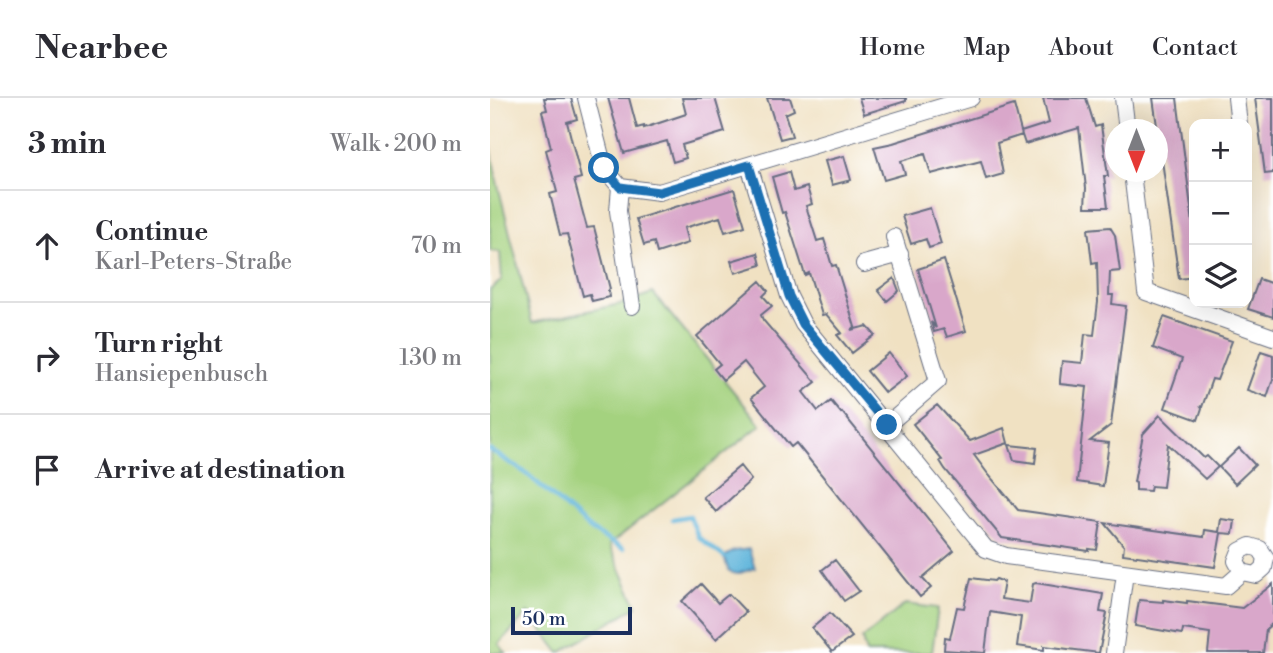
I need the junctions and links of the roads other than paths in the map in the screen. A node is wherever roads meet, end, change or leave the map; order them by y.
1 (586, 98) edge
2 (971, 98) edge
3 (1123, 98) edge
4 (1236, 98) edge
5 (1126, 119) edge
6 (1238, 119) edge
7 (749, 165) junction
8 (1133, 182) edge
9 (620, 187) junction
10 (894, 237) dead end
11 (900, 254) junction
12 (863, 264) dead end
13 (632, 306) dead end
14 (1273, 337) edge
15 (887, 425) junction
16 (1270, 558) edge
17 (1242, 572) junction
18 (1125, 573) junction
19 (1114, 653) edge

1 - 9 street
2 - 7 street
3 - 5 street
4 - 6 street
7 - 9 street
7 - 15 street
8 - 14 street
9 - 13 street
10 - 11 street
11 - 12 street
11 - 15 street
15 - 18 street
16 - 17 street
16 - 17 street
17 - 18 street
18 - 19 street

